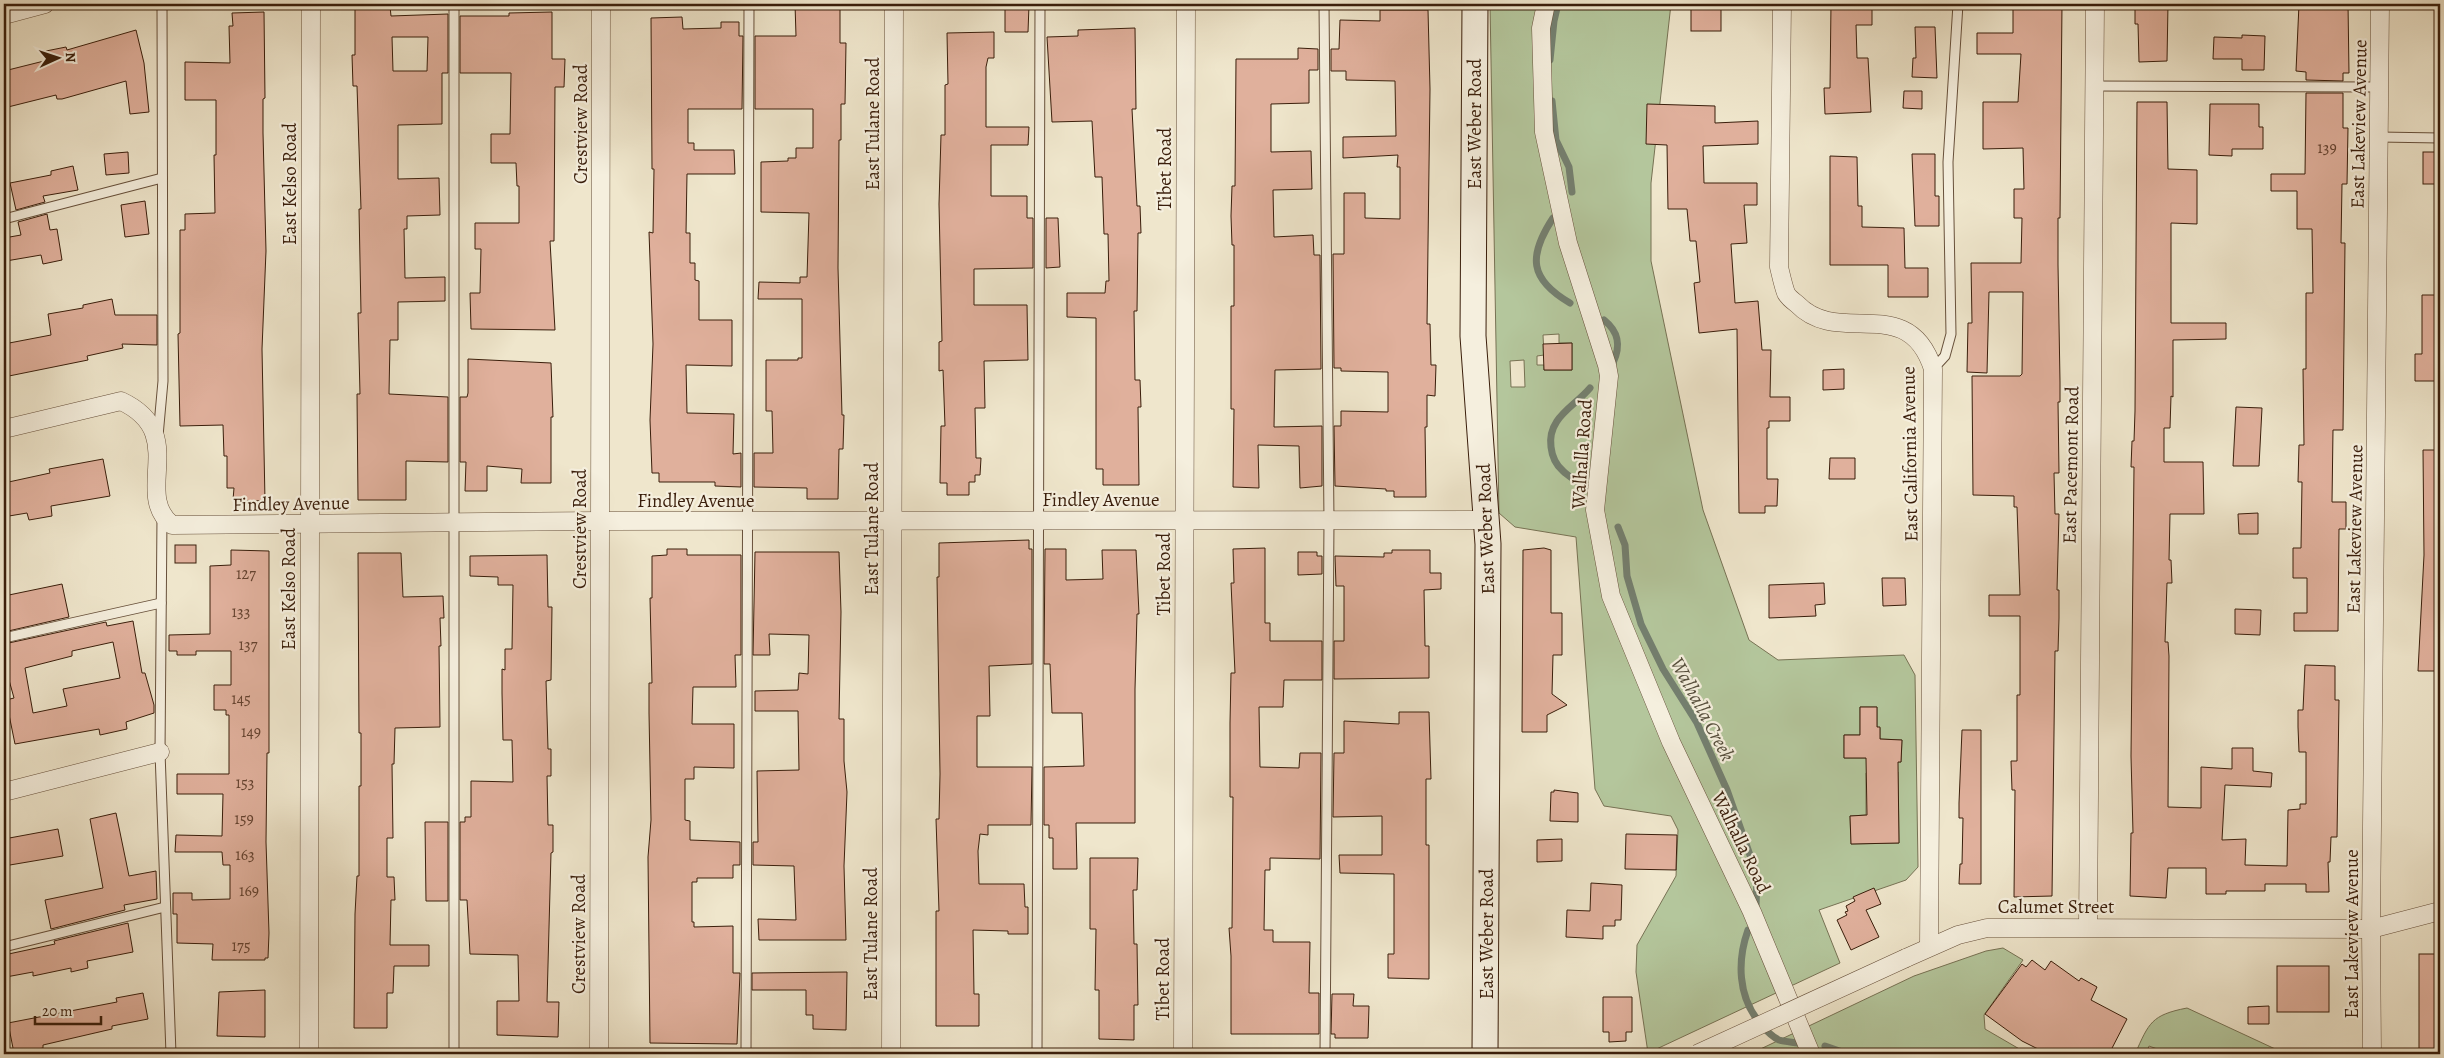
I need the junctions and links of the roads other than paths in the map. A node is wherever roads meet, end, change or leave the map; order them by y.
1 (45, 4) edge
2 (162, 4) edge
3 (311, 4) edge
4 (454, 4) edge
5 (601, 4) edge
6 (748, 4) edge
7 (894, 4) edge
8 (1040, 4) edge
9 (1186, 4) edge
10 (1324, 4) edge
11 (1475, 4) edge
12 (1546, 4) edge
13 (1782, 4) edge
14 (1958, 4) edge
15 (2095, 4) edge
16 (2380, 4) edge
17 (4, 15) edge
18 (2095, 86) junction
19 (2379, 86) junction
20 (2379, 137) junction
21 (2440, 138) edge
22 (162, 178) junction
23 (4, 219) edge
24 (1933, 369) junction
25 (4, 430) edge
26 (157, 441) junction
27 (162, 517) junction
28 (1038, 520) junction
29 (1330, 520) junction
30 (1488, 520) junction
31 (600, 521) junction
32 (1184, 521) junction
33 (747, 522) junction
34 (892, 522) junction
35 (455, 523) junction
36 (310, 524) junction
37 (161, 603) junction
38 (4, 638) edge
39 (160, 752) junction
40 (4, 791) edge
41 (165, 907) junction
42 (2440, 911) edge
43 (2088, 927) junction
44 (2371, 928) junction
45 (4, 947) edge
46 (1929, 947) junction
47 (171, 1054) edge
48 (309, 1054) edge
49 (454, 1054) edge
50 (599, 1054) edge
51 (746, 1054) edge
52 (891, 1054) edge
53 (1037, 1054) edge
54 (1183, 1054) edge
55 (1325, 1054) edge
56 (1485, 1054) edge
57 (1697, 1054) edge
58 (1811, 1054) edge
59 (2372, 1054) edge

1 - 17 street
2 - 22 lane
3 - 36 street, East Kelso Road
4 - 35 lane
5 - 31 street, Crestview Road
6 - 33 lane
7 - 34 street, East Tulane Road
8 - 28 lane
9 - 32 street, Tibet Road
10 - 29 lane
11 - 30 street, East Weber Road
12 - 58 street, Walhalla Road
13 - 24 street, East California Avenue
14 - 24 lane
15 - 18 street, East Pacemont Road
16 - 19 street, East Lakeview Avenue
18 - 19 lane
18 - 43 street, East Pacemont Road
19 - 20 street, East Lakeview Avenue
20 - 21 lane
20 - 44 street, East Lakeview Avenue
22 - 23 lane
22 - 26 lane
24 - 46 street, East California Avenue
25 - 26 street
26 - 27 street
27 - 36 street, Findley Avenue
27 - 37 lane
28 - 32 street, Findley Avenue
28 - 34 street, Findley Avenue
28 - 53 lane
29 - 30 street, Findley Avenue
29 - 32 street, Findley Avenue
29 - 55 lane
30 - 56 street, East Weber Road
31 - 33 street, Findley Avenue
31 - 35 street, Findley Avenue
31 - 50 street, Crestview Road
32 - 54 street, Tibet Road
33 - 34 street, Findley Avenue
33 - 51 lane
34 - 52 street, East Tulane Road
35 - 36 street, Findley Avenue
35 - 49 lane
36 - 48 street, East Kelso Road
37 - 38 lane
37 - 39 lane
39 - 40 street
39 - 41 lane
41 - 45 lane
41 - 47 lane
42 - 44 street, Calumet Street
43 - 44 street, Calumet Street
43 - 46 street, Calumet Street
44 - 59 street, East Lakeview Avenue
46 - 57 street, Calumet Street, bridge

